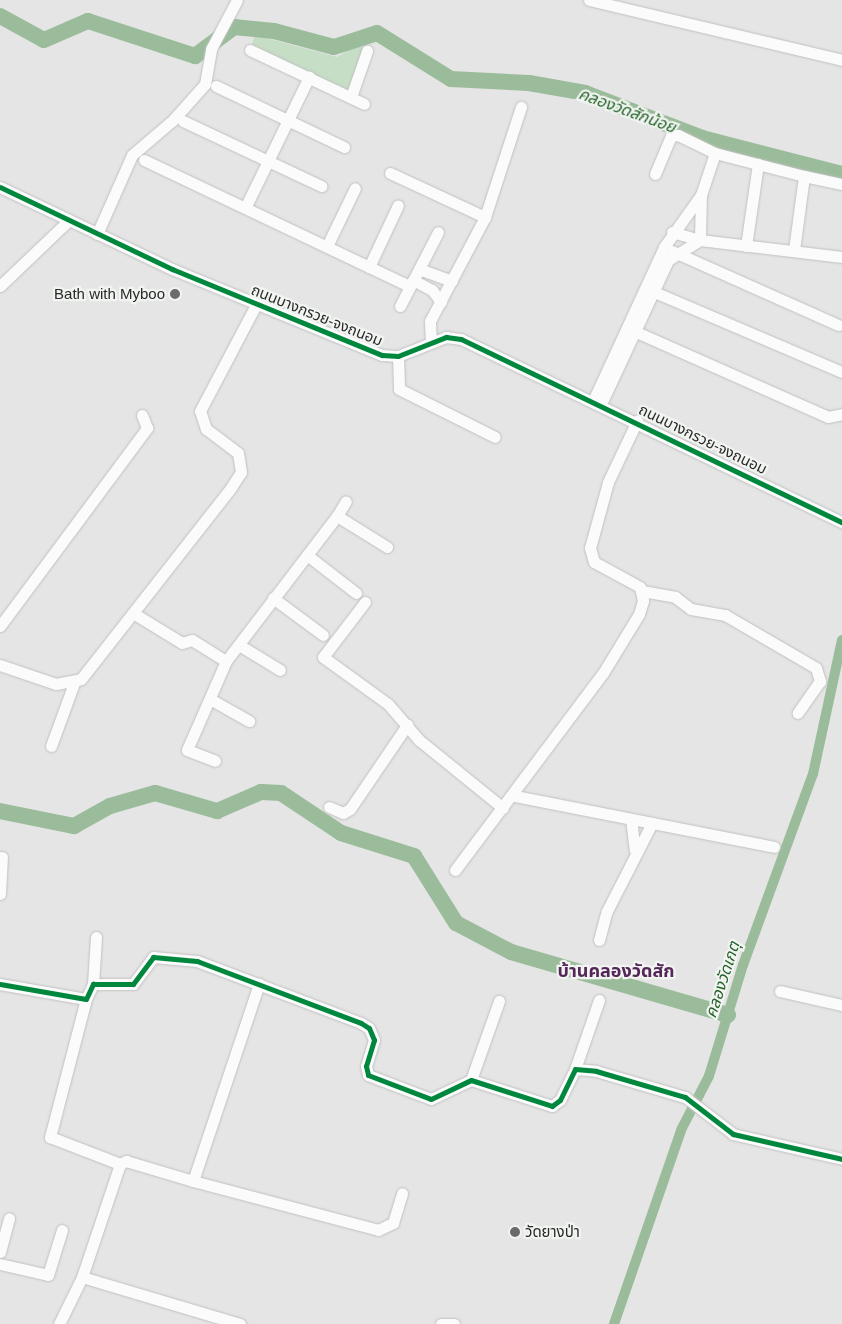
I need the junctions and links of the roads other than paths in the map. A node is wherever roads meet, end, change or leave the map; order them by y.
1 (237, 0) edge
2 (589, 0) edge
3 (250, 50) dead end
4 (367, 51) dead end
5 (842, 60) edge
6 (309, 77) junction
7 (216, 86) dead end
8 (351, 97) junction
9 (364, 104) dead end
10 (521, 107) dead end
11 (289, 120) junction
12 (184, 121) dead end
13 (344, 147) dead end
14 (715, 153) junction
15 (144, 160) dead end
16 (268, 161) junction
17 (758, 164) junction
18 (390, 172) dead end
19 (655, 174) dead end
20 (804, 176) junction
21 (842, 184) edge
22 (321, 186) dead end
23 (0, 187) edge
24 (355, 188) dead end
25 (700, 195) junction
26 (246, 206) junction
27 (398, 206) dead end
28 (485, 217) junction
29 (69, 220) junction
30 (438, 232) dead end
31 (672, 232) junction
32 (97, 234) junction
33 (700, 240) junction
34 (327, 246) junction
35 (746, 246) junction
36 (664, 247) junction
37 (794, 250) junction
38 (676, 253) junction
39 (842, 257) edge
40 (369, 267) junction
41 (419, 269) junction
42 (438, 278) junction
43 (452, 281) junction
44 (411, 283) junction
45 (0, 286) edge
46 (432, 290) junction
47 (648, 294) junction
48 (441, 302) junction
49 (256, 305) junction
50 (400, 306) dead end
51 (838, 324) dead end
52 (630, 335) junction
53 (430, 342) junction
54 (398, 356) junction
55 (842, 372) edge
56 (597, 402) junction
57 (842, 414) edge
58 (142, 415) dead end
59 (638, 421) junction
60 (495, 437) dead end
61 (346, 500) dead end
62 (338, 516) junction
63 (837, 519) edge
64 (387, 547) dead end
65 (307, 554) junction
66 (642, 590) junction
67 (356, 593) dead end
68 (273, 598) junction
69 (365, 602) dead end
70 (132, 613) junction
71 (0, 626) edge
72 (323, 635) dead end
73 (239, 645) junction
74 (226, 661) junction
75 (0, 665) edge
76 (280, 670) dead end
77 (74, 683) junction
78 (210, 699) junction
79 (798, 713) dead end
80 (249, 721) dead end
81 (407, 724) junction
82 (51, 746) dead end
83 (215, 761) dead end
84 (515, 796) junction
85 (329, 807) dead end
86 (504, 808) junction
87 (631, 818) junction
88 (652, 822) junction
89 (774, 846) dead end
90 (635, 850) junction
91 (2, 857) dead end
92 (455, 870) dead end
93 (0, 894) edge
94 (96, 937) dead end
95 (599, 940) dead end
96 (0, 984) edge
97 (94, 984) junction
98 (259, 984) junction
99 (780, 991) dead end
100 (86, 998) junction
101 (599, 1000) dead end
102 (499, 1001) dead end
103 (842, 1005) edge
104 (575, 1069) junction
105 (471, 1080) junction
106 (842, 1160) edge
107 (120, 1164) junction
108 (194, 1181) junction
109 (402, 1193) dead end
110 (10, 1218) dead end
111 (62, 1230) dead end
112 (0, 1252) edge
113 (0, 1264) edge
114 (82, 1277) junction
115 (59, 1324) edge
116 (240, 1324) edge
117 (441, 1324) edge
118 (454, 1324) edge

1 - 32 street
2 - 5 street
3 - 6 street
4 - 8 street
6 - 8 street
6 - 11 street
7 - 11 street
8 - 9 street
10 - 28 street
11 - 13 street
11 - 16 street
12 - 16 street
14 - 17 street
14 - 19 street
14 - 25 street
15 - 26 street
16 - 22 street
16 - 26 street
17 - 20 street
17 - 35 street
18 - 28 street
20 - 21 street
20 - 37 street
23 - 29 street, ถนนบางกรวย-จงถนอม
24 - 34 street
25 - 31 street
25 - 33 street
26 - 34 street
27 - 40 street
28 - 43 street
29 - 32 street, ถนนบางกรวย-จงถนอม
29 - 45 street
30 - 41 street
31 - 33 street
31 - 36 street
32 - 49 street, ถนนบางกรวย-จงถนอม
33 - 35 street
33 - 38 street
34 - 40 street
35 - 37 street
36 - 38 street
36 - 47 street
37 - 39 street
38 - 47 street
38 - 51 street
40 - 44 street
41 - 42 street
41 - 44 street
42 - 43 street
42 - 46 street
43 - 48 street
44 - 46 street
44 - 50 street
46 - 48 street
47 - 52 street
47 - 55 street
48 - 53 street
49 - 54 street, ถนนบางกรวย-จงถนอม
49 - 70 street, ถนนบางกรวย-จงถนอม
52 - 56 street
52 - 57 street
53 - 54 street, ถนนบางกรวย-จงถนอม
53 - 56 street, ถนนบางกรวย-จงถนอม
54 - 60 street
56 - 59 street, ถนนบางกรวย-จงถนอม
58 - 71 street
59 - 63 street, ถนนบางกรวย-จงถนอม
59 - 66 street
61 - 62 street
62 - 64 street
62 - 65 street
65 - 67 street
65 - 68 street
66 - 79 street
66 - 84 street
68 - 72 street
68 - 73 street
69 - 81 street
70 - 74 street
70 - 77 street, ถนนบางกรวย-จงถนอม
73 - 74 street
73 - 76 street
74 - 78 street
75 - 77 street
77 - 82 street, ถนนบางกรวย-จงถนอม
78 - 80 street
78 - 83 street
81 - 85 street
81 - 86 street
84 - 86 street
84 - 87 street
86 - 92 street
87 - 88 street
87 - 90 street
88 - 89 street
88 - 90 street
90 - 95 street
91 - 93 street
94 - 97 street
96 - 100 street
97 - 98 street
97 - 100 street
98 - 105 street
98 - 108 street
99 - 103 street
100 - 107 street
101 - 104 street
102 - 105 street
104 - 105 street
104 - 106 street
107 - 108 street
107 - 114 street
108 - 109 street
110 - 112 street
111 - 113 street
114 - 115 street
114 - 116 street
117 - 118 street

